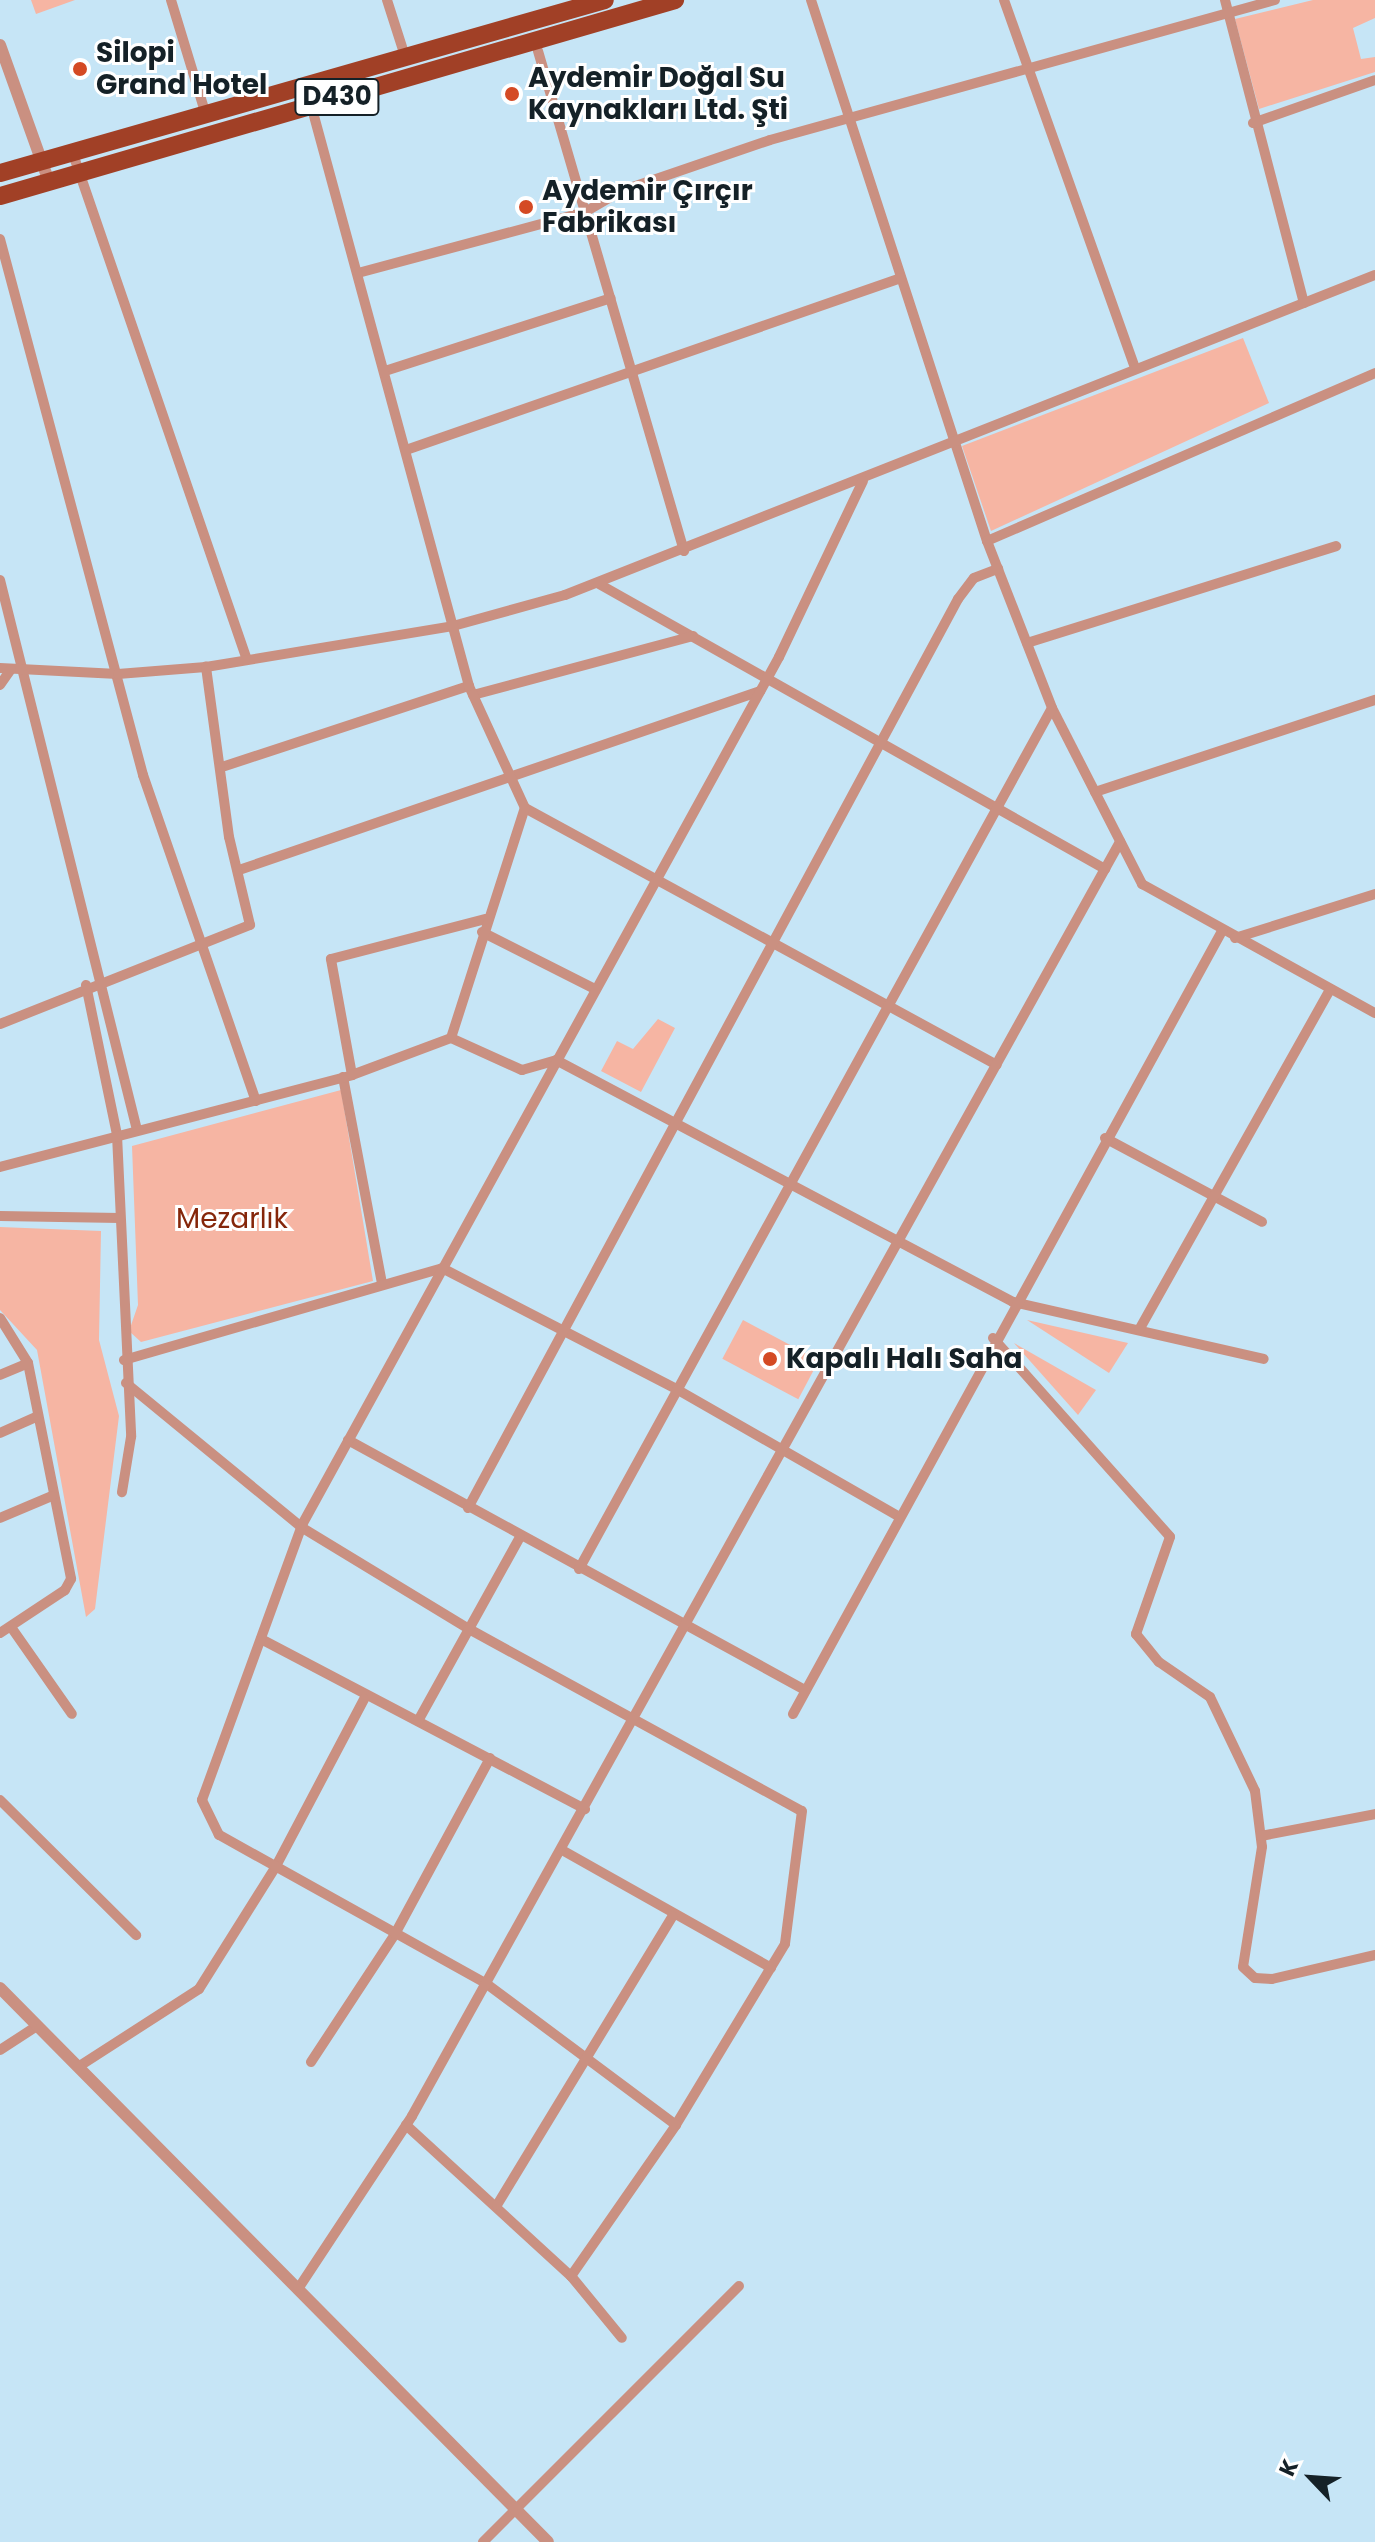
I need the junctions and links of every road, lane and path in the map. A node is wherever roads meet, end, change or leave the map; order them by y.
1 (171, 0) edge
2 (387, 0) edge
3 (605, 0) edge
4 (675, 0) edge
5 (811, 0) edge
6 (1004, 0) edge
7 (1275, 0) edge
8 (1226, 5) edge
9 (0, 45) edge
10 (538, 51) dead end
11 (405, 56) junction
12 (1027, 69) junction
13 (1375, 80) edge
14 (311, 105) junction
15 (206, 115) junction
16 (849, 119) junction
17 (1253, 123) junction
18 (73, 154) junction
19 (42, 162) junction
20 (0, 173) edge
21 (79, 174) junction
22 (49, 182) junction
23 (0, 196) edge
24 (585, 212) junction
25 (0, 239) edge
26 (358, 273) junction
27 (1375, 275) edge
28 (901, 278) junction
29 (611, 298) junction
30 (1304, 303) junction
31 (1135, 368) junction
32 (385, 371) junction
33 (1375, 373) edge
34 (633, 376) junction
35 (952, 439) junction
36 (406, 450) junction
37 (863, 481) junction
38 (987, 541) junction
39 (1336, 546) dead end
40 (684, 551) junction
41 (998, 569) junction
42 (0, 580) edge
43 (599, 584) junction
44 (453, 626) junction
45 (693, 636) junction
46 (1027, 643) junction
47 (246, 657) junction
48 (206, 667) junction
49 (11, 669) edge
50 (118, 674) junction
51 (767, 679) junction
52 (0, 685) edge
53 (471, 691) junction
54 (760, 691) junction
55 (1375, 700) edge
56 (1052, 708) junction
57 (879, 740) junction
58 (225, 766) junction
59 (512, 781) junction
60 (1095, 792) junction
61 (525, 808) junction
62 (996, 808) junction
63 (1120, 842) junction
64 (242, 869) junction
65 (1105, 869) junction
66 (656, 879) junction
67 (1375, 894) edge
68 (486, 919) junction
69 (1222, 931) junction
70 (482, 932) junction
71 (1235, 938) junction
72 (774, 943) junction
73 (204, 946) junction
74 (101, 978) junction
75 (86, 985) junction
76 (595, 989) junction
77 (1330, 989) junction
78 (886, 1007) junction
79 (1375, 1013) edge
80 (0, 1024) edge
81 (451, 1038) junction
82 (556, 1060) junction
83 (997, 1065) junction
84 (347, 1076) junction
85 (256, 1101) junction
86 (679, 1121) junction
87 (137, 1130) junction
88 (117, 1135) junction
89 (1105, 1138) junction
90 (0, 1167) edge
91 (791, 1183) junction
92 (1214, 1196) junction
93 (0, 1216) edge
94 (120, 1218) junction
95 (1262, 1222) dead end
96 (900, 1239) junction
97 (442, 1268) junction
98 (382, 1284) junction
99 (1013, 1302) junction
100 (0, 1318) edge
101 (565, 1330) junction
102 (1139, 1330) junction
103 (993, 1338) junction
104 (1264, 1359) dead end
105 (124, 1360) junction
106 (28, 1363) junction
107 (0, 1375) edge
108 (126, 1383) junction
109 (678, 1390) junction
110 (36, 1417) junction
111 (0, 1433) edge
112 (348, 1440) junction
113 (786, 1453) junction
114 (122, 1492) dead end
115 (52, 1496) junction
116 (468, 1508) junction
117 (898, 1516) junction
118 (0, 1518) edge
119 (301, 1527) junction
120 (520, 1537) junction
121 (579, 1569) junction
122 (11, 1627) junction
123 (469, 1629) junction
124 (687, 1629) junction
125 (0, 1633) edge
126 (261, 1639) junction
127 (805, 1690) junction
128 (364, 1699) dead end
129 (72, 1714) dead end
130 (793, 1714) dead end
131 (635, 1720) junction
132 (418, 1721) junction
133 (490, 1758) junction
134 (1, 1803) edge
135 (585, 1809) junction
136 (1375, 1814) edge
137 (1261, 1836) junction
138 (562, 1850) junction
139 (275, 1868) junction
140 (673, 1916) junction
141 (395, 1934) junction
142 (136, 1935) dead end
143 (1375, 1955) edge
144 (771, 1968) junction
145 (487, 1984) junction
146 (0, 1988) edge
147 (37, 2026) junction
148 (0, 2050) edge
149 (588, 2057) junction
150 (311, 2062) dead end
151 (78, 2067) junction
152 (406, 2125) junction
153 (676, 2125) junction
154 (497, 2205) junction
155 (571, 2276) junction
156 (739, 2286) dead end
157 (298, 2289) junction
158 (622, 2338) dead end
159 (518, 2511) junction
160 (483, 2542) edge
161 (548, 2542) edge

1 - 15 street
2 - 11 street
3 - 11 highway, D430
4 - 14 highway, D430
5 - 16 street
6 - 12 street
7 - 8 street
8 - 12 street
8 - 17 street
9 - 19 street
10 - 24 street
11 - 15 highway, D430
12 - 16 street
12 - 31 street
13 - 17 street
14 - 21 highway, D430
14 - 26 street
15 - 18 highway, D430
16 - 24 street
16 - 28 street
17 - 30 street
18 - 19 highway, D430
18 - 21 street
19 - 20 highway, D430
19 - 22 street
21 - 22 highway, D430
21 - 47 street
22 - 23 highway, D430
24 - 26 street
24 - 29 street
25 - 50 street
26 - 32 street
27 - 30 street
28 - 34 street
28 - 35 street
29 - 32 street
29 - 34 street
30 - 31 street
31 - 35 street
32 - 36 street
33 - 38 street
34 - 36 street
34 - 40 street
35 - 37 street
35 - 38 street
36 - 44 street
37 - 40 street
37 - 51 street
38 - 41 street
39 - 46 street
40 - 43 street
41 - 46 street
41 - 57 street
42 - 49 street
43 - 44 street
43 - 45 street
44 - 47 street
44 - 53 street
45 - 51 street
45 - 53 street
46 - 56 street
47 - 48 street
48 - 50 street
48 - 58 street
49 - 50 street
49 - 52 street
49 - 74 street
50 - 73 street
51 - 54 street
51 - 57 street
53 - 58 street
53 - 59 street
54 - 59 street
54 - 66 street
55 - 60 street
56 - 60 street
56 - 62 street
57 - 62 street
57 - 72 street
58 - 64 street
59 - 61 street
59 - 64 street
60 - 63 street
61 - 66 street
61 - 68 street
62 - 65 street
62 - 78 street
63 - 65 street
63 - 69 street
64 - 73 street
65 - 83 street
66 - 72 street
66 - 76 street
67 - 71 street
68 - 70 street
68 - 84 street
69 - 71 street
69 - 89 street
70 - 76 street
70 - 81 street
71 - 77 street
72 - 78 street
72 - 86 street
73 - 74 street
73 - 85 street
74 - 75 street
74 - 87 street
75 - 80 street
75 - 88 street
76 - 82 street
77 - 79 street
77 - 92 street
78 - 83 street
78 - 91 street
81 - 82 street
81 - 84 street
82 - 86 street
82 - 97 street
83 - 96 street
84 - 85 street
84 - 98 street
85 - 87 street
86 - 91 street
86 - 101 street
87 - 88 street
88 - 90 street
88 - 94 street
89 - 92 street
89 - 99 street
91 - 96 street
91 - 109 street
92 - 95 street
92 - 102 street
93 - 94 street
94 - 105 street
96 - 99 street
96 - 113 street
97 - 98 street
97 - 101 street
97 - 112 street
98 - 105 street
99 - 102 street
99 - 103 street
100 - 106 street
101 - 109 street
101 - 116 street
102 - 104 street
103 - 117 street
103 - 137 street
105 - 108 street
106 - 107 street
106 - 110 street
108 - 114 street
108 - 119 street
109 - 113 street
109 - 121 street
110 - 111 street
110 - 115 street
112 - 116 street
112 - 119 street
113 - 117 street
113 - 124 street
115 - 118 street
115 - 122 street
116 - 120 street
117 - 127 street
119 - 123 street
119 - 126 street
120 - 121 street
120 - 123 street
121 - 124 street
122 - 125 street
122 - 129 street
123 - 131 street
123 - 132 street
124 - 127 street
124 - 131 street
126 - 132 street
126 - 139 street
127 - 130 street
128 - 139 street
131 - 135 street
131 - 144 street
132 - 133 street
133 - 135 street
133 - 141 street
134 - 142 street
135 - 138 street
136 - 137 street
137 - 143 street
138 - 140 street
138 - 145 street
139 - 141 street
139 - 151 street
140 - 144 street
140 - 149 street
141 - 145 street
141 - 150 street
144 - 153 street
145 - 149 street
145 - 152 street
146 - 147 street
147 - 148 street
147 - 151 street
149 - 153 street
149 - 154 street
151 - 157 street
152 - 154 street
152 - 157 street
153 - 155 street
154 - 155 street
155 - 158 street
156 - 159 street
157 - 159 street
159 - 160 street
159 - 161 street

